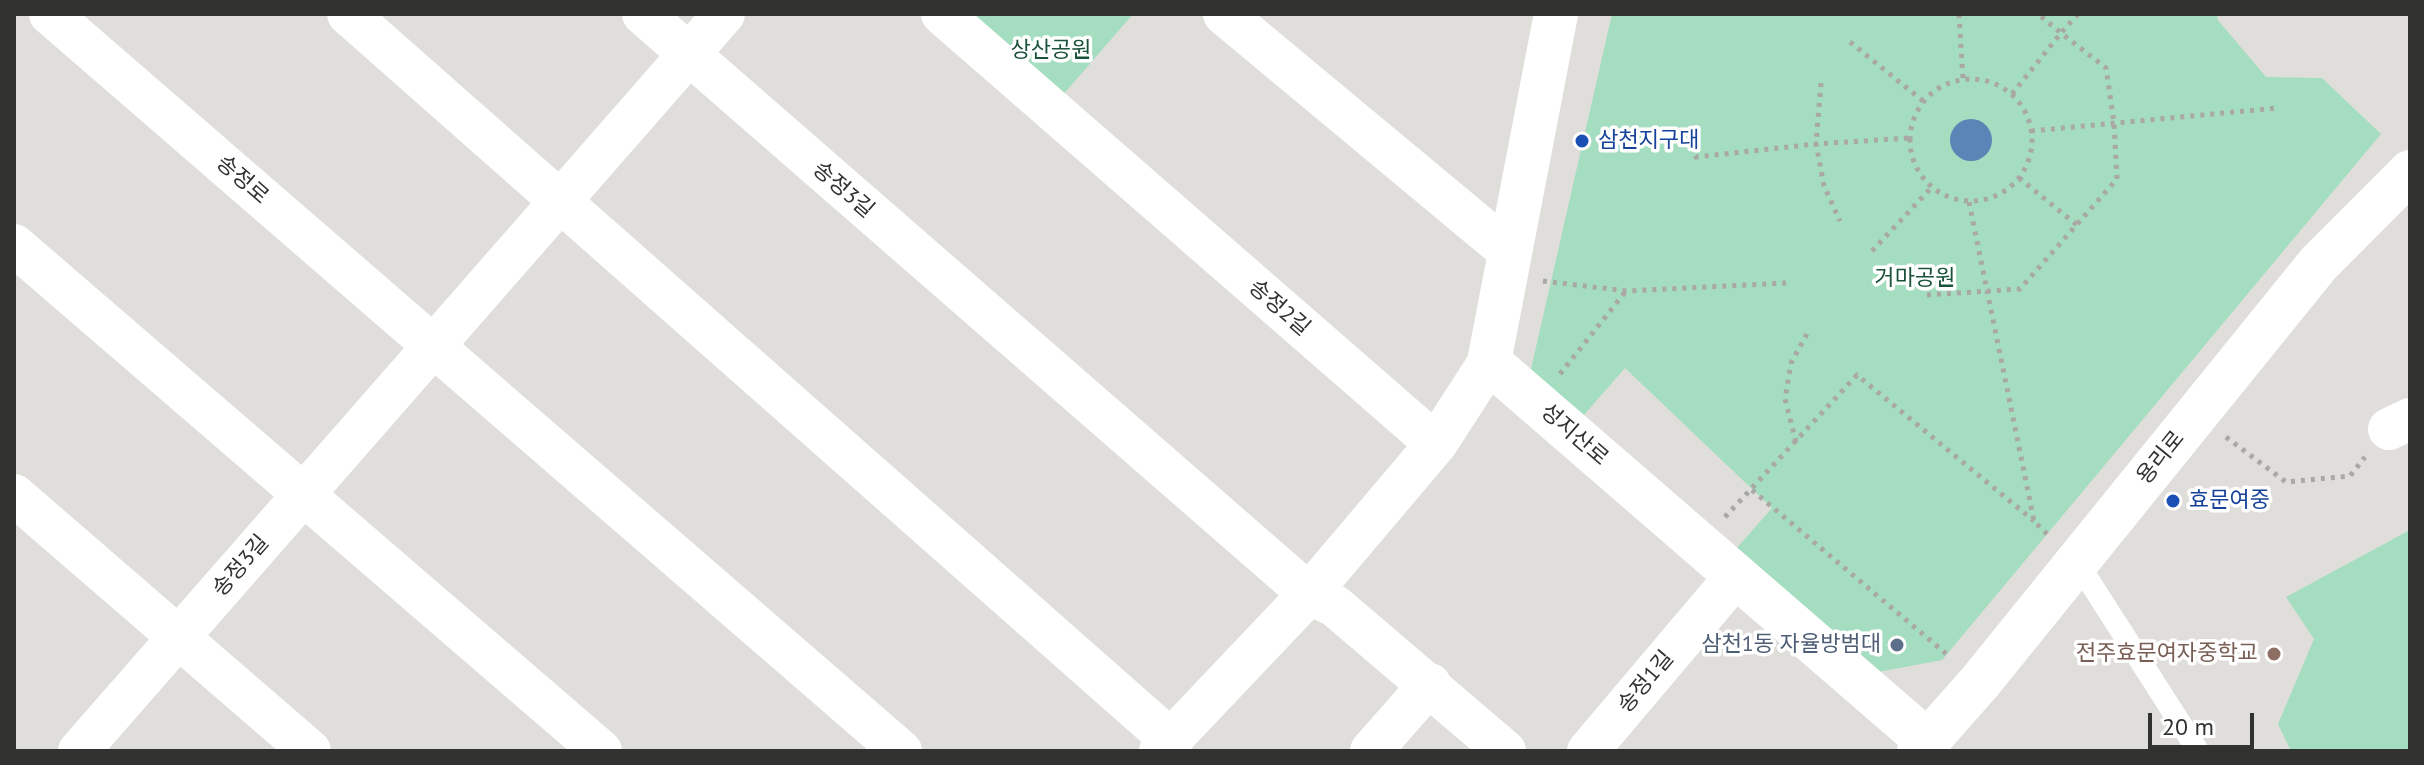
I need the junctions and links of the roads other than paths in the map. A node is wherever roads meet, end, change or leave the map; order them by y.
1 (50, 14) edge
2 (348, 14) edge
3 (643, 14) edge
4 (724, 14) edge
5 (942, 14) edge
6 (1556, 14) edge
7 (1236, 25) edge
8 (689, 54) junction
9 (2410, 172) edge
10 (560, 201) junction
11 (14, 245) edge
12 (1507, 265) junction
13 (433, 346) junction
14 (1489, 362) junction
15 (1436, 444) junction
16 (14, 495) edge
17 (304, 495) junction
18 (2077, 562) junction
19 (1736, 576) junction
20 (1309, 594) junction
21 (179, 637) junction
22 (1430, 684) junction
23 (587, 739) edge
24 (1166, 746) edge
25 (1926, 748) edge
26 (79, 751) edge
27 (310, 751) edge
28 (901, 751) edge
29 (1371, 751) edge
30 (1505, 751) edge
31 (1588, 751) edge
32 (2198, 751) edge

1 - 13 street, 송정로
2 - 10 street
3 - 8 street
4 - 8 street, 송정3길
5 - 15 street, 송정2길
6 - 12 street
7 - 12 street
8 - 10 street, 송정3길
8 - 20 street, 송정3길
9 - 18 street, 용리로
10 - 13 street, 송정3길
10 - 24 street
11 - 17 street
12 - 14 street
13 - 17 street, 송정3길
13 - 28 street
14 - 15 street
14 - 19 street, 성지산로
15 - 20 street
16 - 21 street
17 - 21 street, 송정3길
17 - 23 street
18 - 25 street, 용리로
18 - 32 lane
19 - 25 street, 성지산로
19 - 31 street, 송정1길
20 - 22 street
20 - 24 street
21 - 26 street, 송정3길
21 - 27 street
22 - 29 street
22 - 30 street

